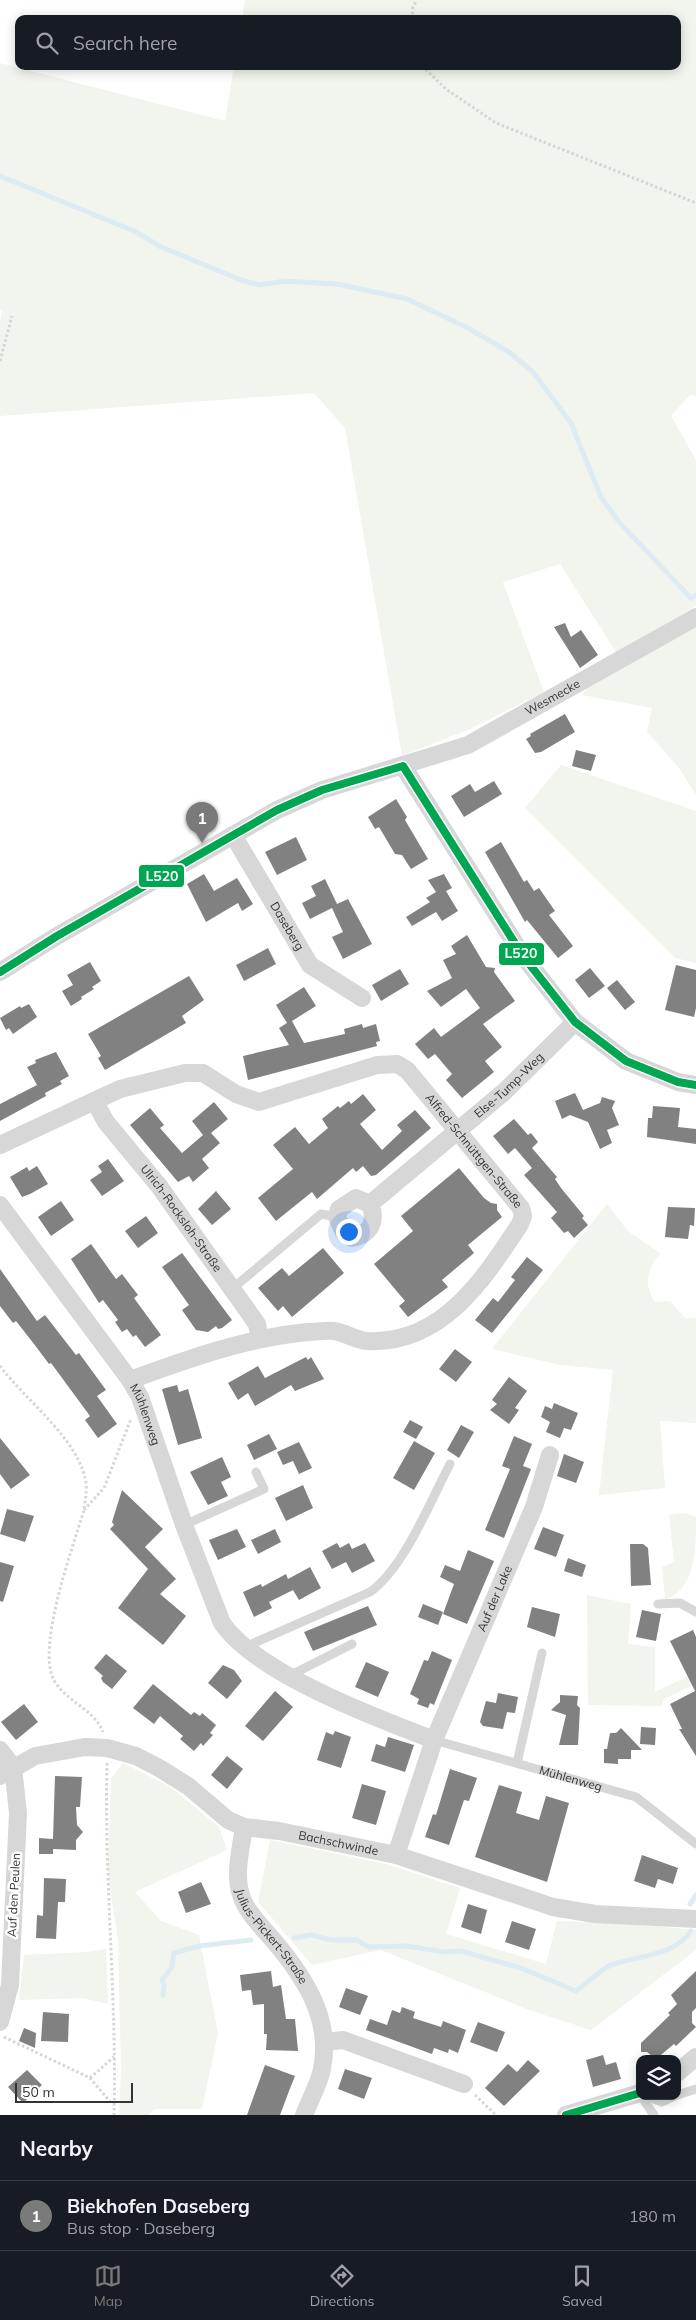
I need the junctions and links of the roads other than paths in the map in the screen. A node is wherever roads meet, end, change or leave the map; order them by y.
1 (696, 617) edge
2 (403, 766) junction
3 (233, 835) junction
4 (0, 972) edge
5 (362, 998) dead end
6 (575, 1022) junction
7 (696, 1085) edge
8 (95, 1102) junction
9 (458, 1130) junction
10 (0, 1145) edge
11 (370, 1204) junction
12 (0, 1205) edge
13 (337, 1218) junction
14 (232, 1289) junction
15 (260, 1339) junction
16 (130, 1380) junction
17 (550, 1455) dead end
18 (450, 1464) dead end
19 (256, 1472) dead end
20 (184, 1525) junction
21 (658, 1604) dead end
22 (696, 1612) edge
23 (352, 1644) dead end
24 (245, 1647) junction
25 (542, 1653) dead end
26 (289, 1676) junction
27 (434, 1740) junction
28 (0, 1750) edge
29 (517, 1763) junction
30 (6, 1772) edge
31 (244, 1827) junction
32 (696, 1844) edge
33 (396, 1855) junction
34 (696, 1919) edge
35 (0, 2022) edge
36 (325, 2042) junction
37 (696, 2057) edge
38 (681, 2070) edge
39 (464, 2084) road end
40 (696, 2089) edge
41 (681, 2094) edge
42 (636, 2095) edge
43 (644, 2100) edge
44 (304, 2115) edge
45 (566, 2115) edge
46 (654, 2115) edge

1 - 2 street, Wesmecke
2 - 3 street
2 - 6 street
3 - 4 street
3 - 5 street, Daseberg
6 - 7 street
6 - 9 street, Else-Tump-Weg
8 - 9 street, Alfred-Schnüttgen-Straße
8 - 10 street, Alfred-Schnüttgen-Straße
8 - 14 street, Ulrich-Rocksloh-Straße
9 - 11 street, Else-Tump-Weg
9 - 15 street, Alfred-Schnüttgen-Straße
11 - 13 street
11 - 13 street
12 - 16 street, Mühlenweg
13 - 14 lane
14 - 15 street, Ulrich-Rocksloh-Straße
15 - 16 street, Alfred-Schnüttgen-Straße
16 - 20 street, Mühlenweg
17 - 27 street, Auf der Lake
18 - 24 lane
19 - 20 lane
20 - 24 street, Mühlenweg
21 - 22 lane
23 - 26 lane
24 - 26 street, Mühlenweg
25 - 29 lane
26 - 27 street, Mühlenweg
27 - 29 lane, Mühlenweg
27 - 33 street
28 - 30 street
29 - 32 lane, Mühlenweg
30 - 31 street, Bachschwinde
30 - 35 street, Auf den Peulen
31 - 33 street, Bachschwinde
31 - 36 street, Julius-Pickert-Straße
33 - 34 street, Bachschwinde
36 - 39 street
36 - 44 street, Julius-Pickert-Straße
37 - 38 street
40 - 41 lane
42 - 45 street
43 - 46 lane

